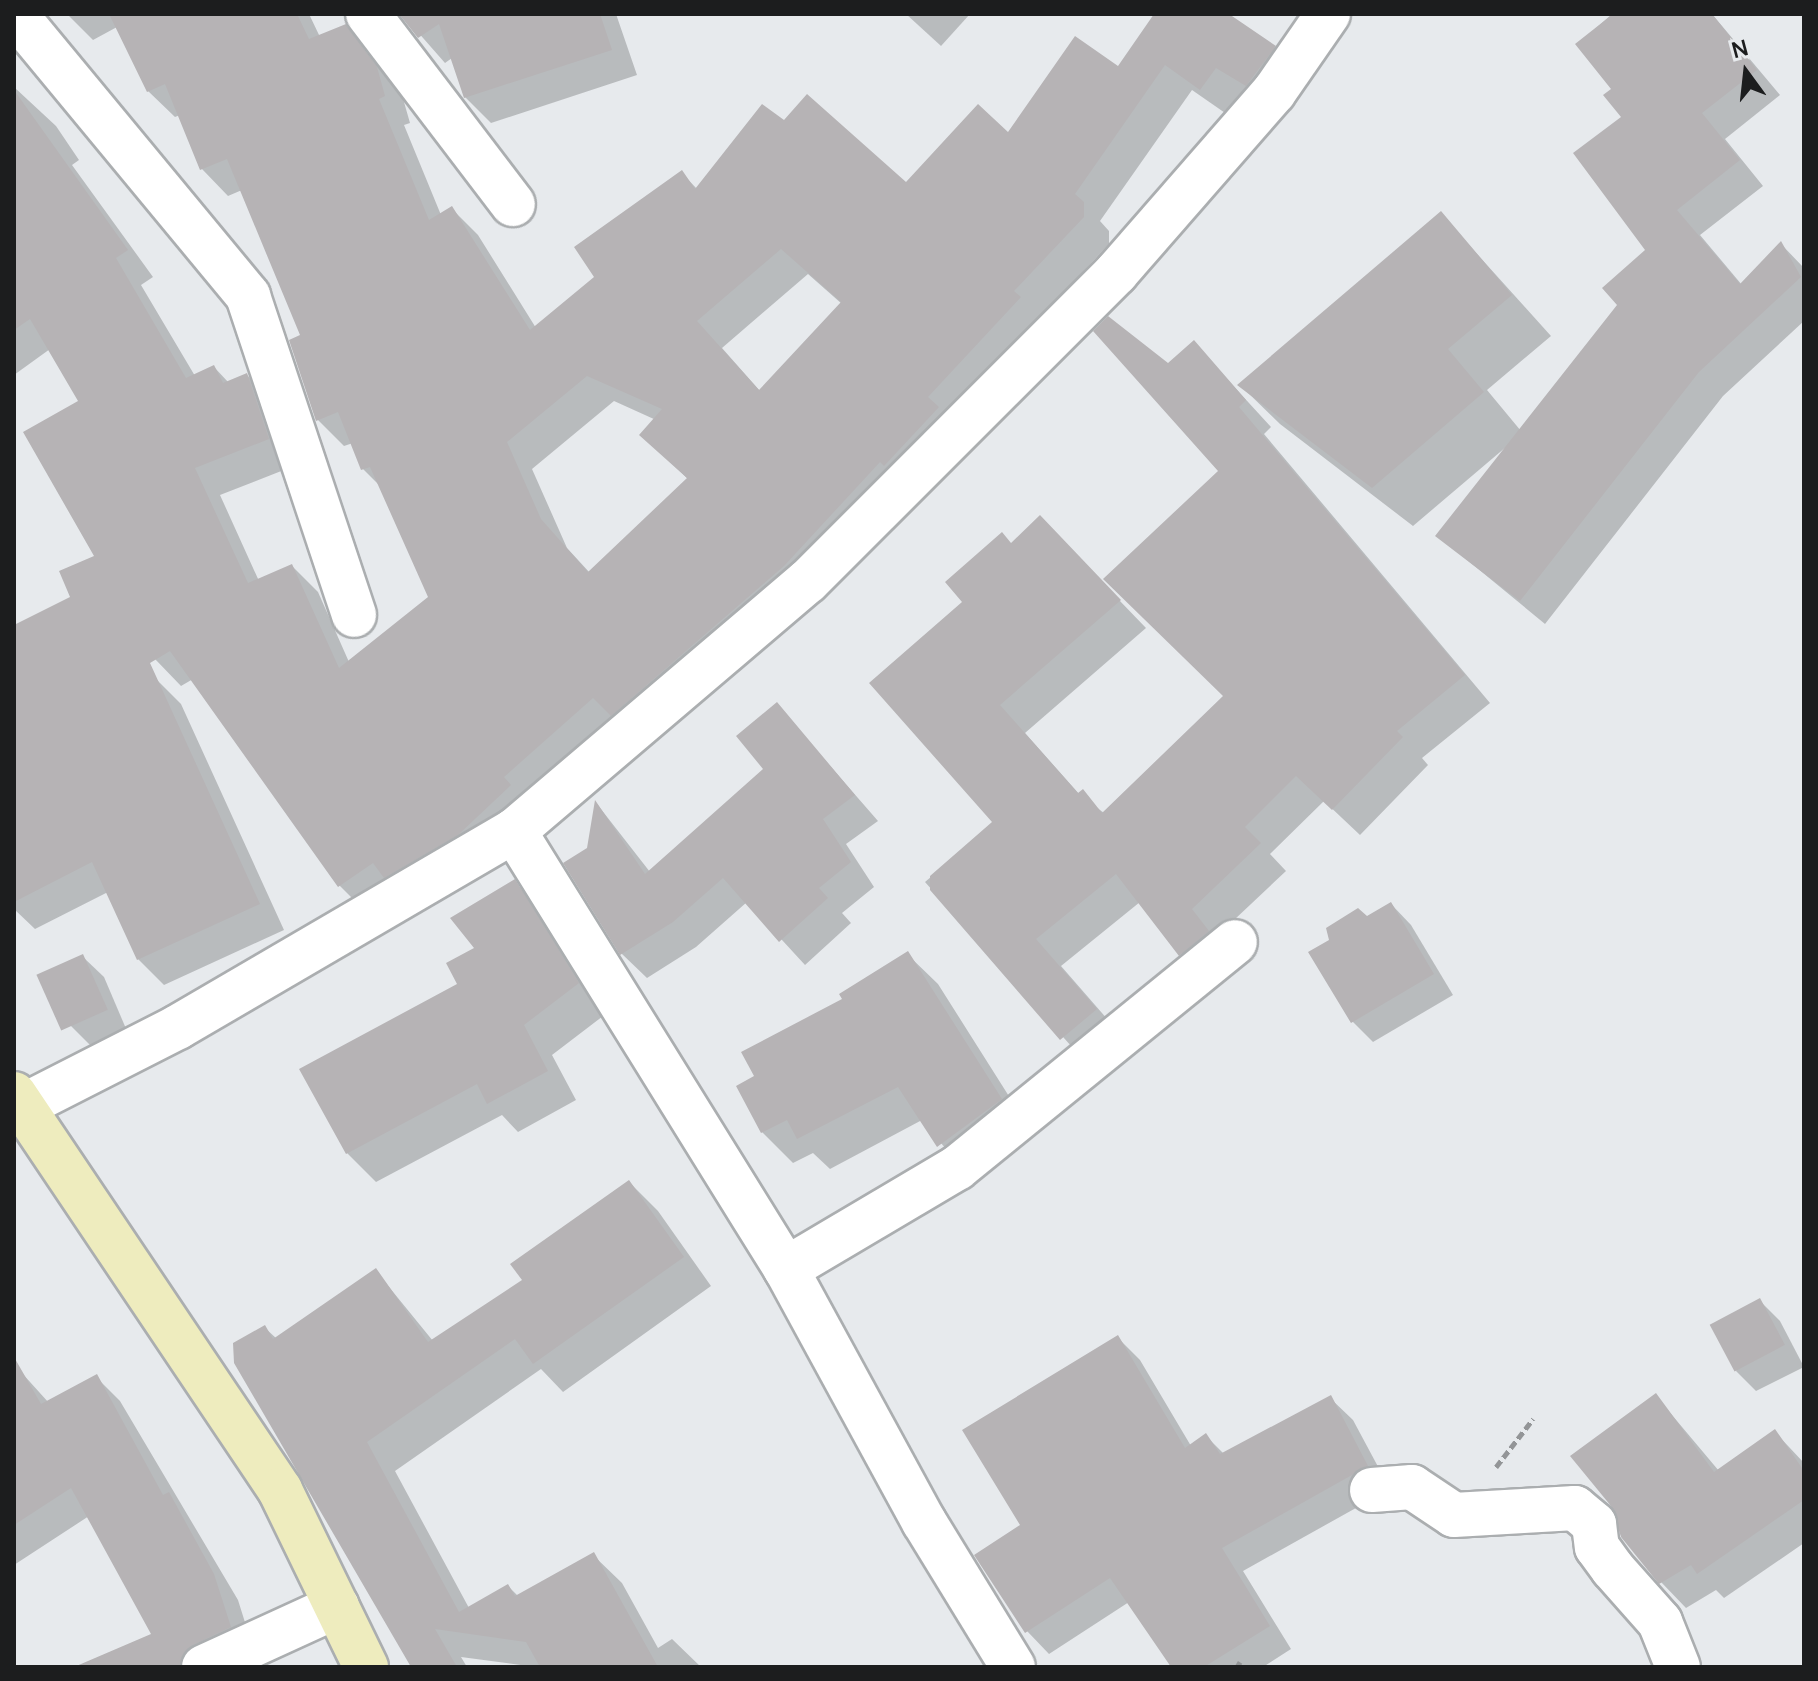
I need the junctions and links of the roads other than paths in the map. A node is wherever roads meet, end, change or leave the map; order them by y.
1 (15, 14) edge
2 (368, 14) edge
3 (1315, 19) edge
4 (513, 204) dead end
5 (354, 615) dead end
6 (514, 831) junction
7 (1235, 942) dead end
8 (18, 1100) edge
9 (786, 1269) junction
10 (1372, 1490) dead end
11 (337, 1606) junction
12 (204, 1667) edge
13 (366, 1667) edge
14 (1013, 1667) edge
15 (1678, 1667) edge

1 - 5 street
2 - 4 street
3 - 6 street
6 - 8 street
6 - 9 street
7 - 9 street
8 - 11 street
9 - 14 street
10 - 15 street
11 - 12 street
11 - 13 street

